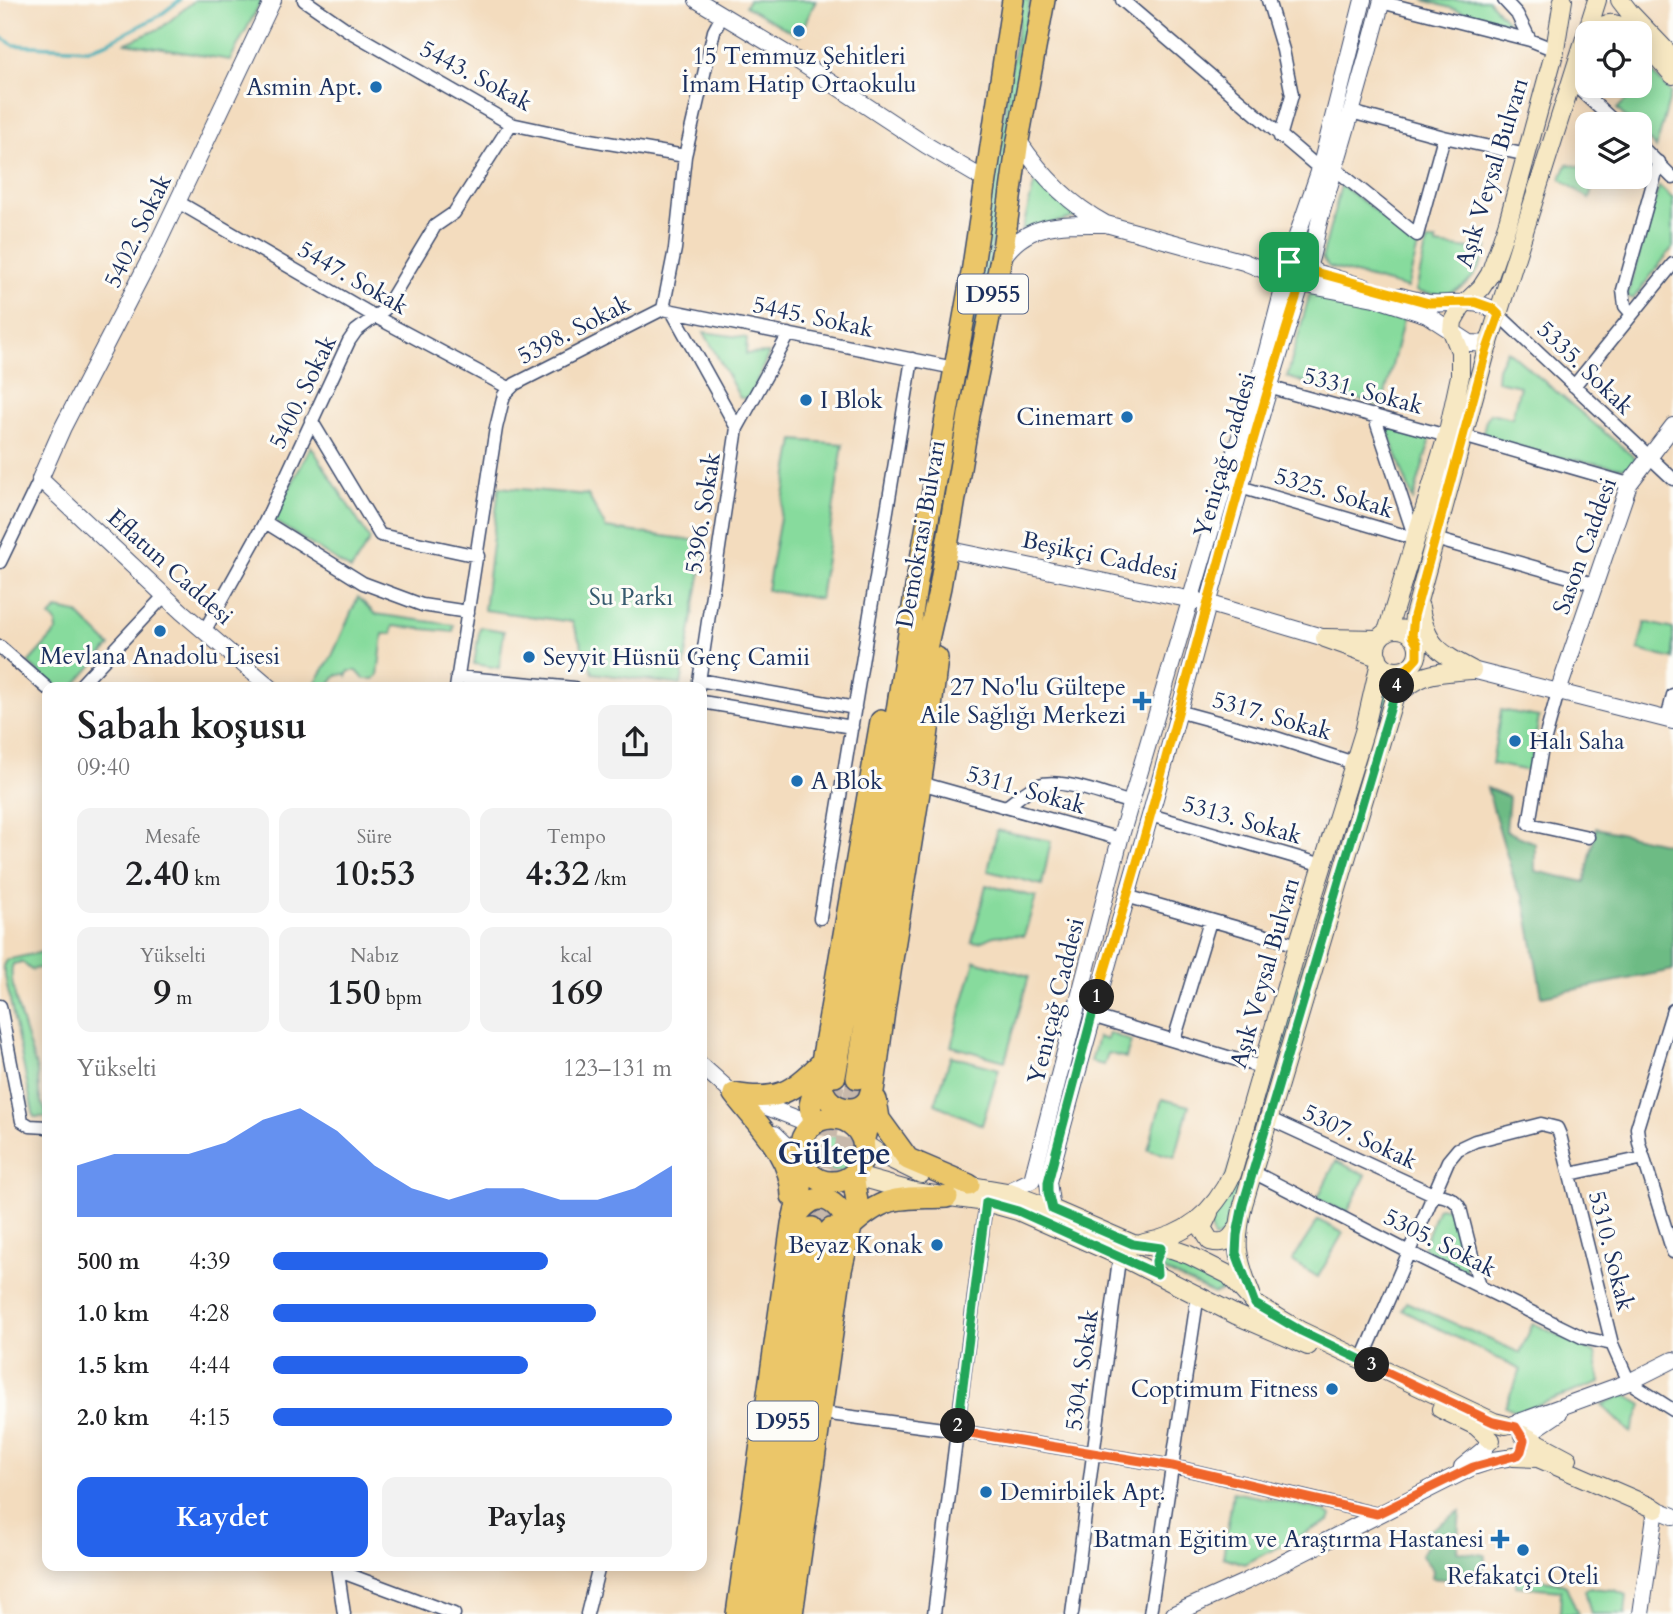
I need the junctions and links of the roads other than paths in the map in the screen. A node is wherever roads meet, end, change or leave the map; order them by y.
1 (273, 0) edge
2 (304, 0) edge
3 (697, 0) edge
4 (1013, 0) edge
5 (1044, 0) edge
6 (1122, 0) edge
7 (1268, 0) edge
8 (1363, 0) edge
9 (1504, 0) edge
10 (1563, 0) edge
11 (1597, 0) edge
12 (1604, 0) edge
13 (1620, 0) edge
14 (1382, 1) edge
15 (722, 16) junction
16 (1591, 21) edge
17 (1623, 21) edge
18 (1530, 40) junction
19 (1555, 50) junction
20 (1652, 52) edge
21 (1673, 58) edge
22 (1575, 68) edge
23 (1673, 75) edge
24 (1570, 81) junction
25 (1351, 112) junction
26 (1604, 112) edge
27 (511, 124) junction
28 (1280, 137) junction
29 (1444, 137) junction
30 (1018, 140) junction
31 (1527, 155) junction
32 (685, 156) junction
33 (1652, 156) edge
34 (1659, 162) junction
35 (1327, 169) junction
36 (1673, 178) edge
37 (987, 181) junction
38 (178, 202) junction
39 (1105, 224) junction
40 (1000, 261) junction
41 (1673, 264) edge
42 (1308, 265) junction
43 (1292, 274) junction
44 (1464, 303) junction
45 (667, 310) junction
46 (1632, 314) junction
47 (1499, 315) junction
48 (376, 317) junction
49 (1452, 331) junction
50 (789, 334) junction
51 (1490, 344) junction
52 (912, 359) junction
53 (954, 368) junction
54 (1574, 386) junction
55 (1268, 387) junction
56 (509, 388) junction
57 (1374, 415) junction
58 (311, 420) junction
59 (1673, 426) edge
60 (737, 428) junction
61 (1455, 436) junction
62 (1647, 457) junction
63 (1673, 479) edge
64 (40, 480) junction
65 (1629, 484) junction
66 (1240, 486) junction
67 (265, 522) junction
68 (1416, 539) junction
69 (1435, 539) junction
70 (945, 549) junction
71 (478, 556) junction
72 (0, 562) edge
73 (1594, 584) junction
74 (940, 587) junction
75 (165, 595) junction
76 (1419, 597) junction
77 (1198, 601) junction
78 (468, 612) junction
79 (205, 630) junction
80 (1325, 638) joint
81 (0, 647) edge
82 (1381, 648) junction
83 (1411, 656) junction
84 (1472, 670) junction
85 (84, 682) edge
86 (264, 682) edge
87 (457, 682) edge
88 (698, 682) edge
89 (42, 684) edge
90 (707, 685) edge
91 (1558, 692) junction
92 (1673, 695) edge
93 (1393, 698) junction
94 (707, 703) edge
95 (855, 708) junction
96 (1177, 711) junction
97 (1670, 720) edge
98 (852, 727) junction
99 (1354, 763) junction
100 (920, 780) junction
101 (1132, 803) junction
102 (1006, 807) junction
103 (1150, 815) junction
104 (1588, 837) dead end
105 (1120, 839) junction
106 (1323, 865) junction
107 (1126, 896) junction
108 (820, 918) dead end
109 (1210, 921) junction
110 (1298, 945) junction
111 (0, 1006) edge
112 (1673, 1010) edge
113 (1092, 1016) junction
114 (1174, 1040) junction
115 (1264, 1068) junction
116 (707, 1070) edge
117 (848, 1073) junction
118 (734, 1094) junction
119 (1270, 1119) junction
120 (813, 1125) junction
121 (42, 1127) edge
122 (863, 1143) junction
123 (1644, 1158) junction
124 (802, 1161) junction
125 (1253, 1172) junction
126 (1570, 1174) junction
127 (852, 1175) junction
128 (969, 1185) junction
129 (1007, 1192) junction
130 (1433, 1194) junction
131 (947, 1197) junction
132 (986, 1202) junction
133 (1052, 1209) junction
134 (1210, 1210) junction
135 (821, 1227) junction
136 (1238, 1227) junction
137 (1166, 1241) junction
138 (1127, 1251) junction
139 (1409, 1252) junction
140 (1673, 1252) edge
141 (1157, 1274) junction
142 (1238, 1276) junction
143 (1480, 1287) junction
144 (1205, 1298) junction
145 (1612, 1344) junction
146 (1673, 1360) edge
147 (1362, 1361) junction
148 (1629, 1382) junction
149 (1673, 1410) edge
150 (830, 1414) dead end
151 (1513, 1428) junction
152 (958, 1431) junction
153 (1491, 1440) junction
154 (1092, 1454) junction
155 (1510, 1458) junction
156 (1172, 1466) junction
157 (1450, 1479) junction
158 (1656, 1509) junction
159 (1377, 1514) junction
160 (1673, 1516) edge
161 (338, 1571) edge
162 (343, 1571) edge
163 (598, 1571) edge
164 (344, 1614) edge
165 (454, 1614) edge
166 (587, 1614) edge
167 (737, 1614) edge
168 (755, 1614) edge
169 (775, 1614) edge
170 (792, 1614) edge
171 (934, 1614) edge
172 (1072, 1614) edge
173 (1150, 1614) edge
174 (1174, 1614) edge
175 (1641, 1614) edge

1 - 38 street, 5402. Sokak
2 - 27 street, 5443. Sokak
3 - 15 street
4 - 37 highway, Demokrasi Bulvarı / D955
5 - 30 highway, Demokrasi Bulvarı / D955
6 - 28 street
7 - 28 street
8 - 35 street, Yeniçağ Caddesi
9 - 18 street
10 - 19 main road, Aşık Veysal Bulvarı
11 - 16 main road, Aşık Veysal Bulvarı
12 - 17 main road
13 - 21 main road
14 - 18 street
14 - 25 street, Yeniçağ Caddesi
15 - 32 street, 5398. Sokak
15 - 37 street
18 - 19 street
19 - 31 main road, Aşık Veysal Bulvarı
20 - 23 main road
22 - 24 main road, Aşık Veysal Bulvarı
24 - 26 street
24 - 47 main road, Aşık Veysal Bulvarı
25 - 29 street
25 - 35 street, Yeniçağ Caddesi
27 - 32 street, 5443. Sokak
27 - 48 street, 5400. Sokak
28 - 35 street
29 - 31 street
29 - 35 street
30 - 39 street
30 - 40 highway, Demokrasi Bulvarı / D955
31 - 44 main road, Aşık Veysal Bulvarı
32 - 45 street, 5398. Sokak
33 - 34 street
34 - 36 street
34 - 46 street
35 - 42 street, Yeniçağ Caddesi
35 - 43 street, Yeniçağ Caddesi
37 - 53 highway, Demokrasi Bulvarı / D955
38 - 48 street, 5447. Sokak
38 - 64 street, 5402. Sokak
39 - 40 street
39 - 43 street
40 - 70 highway, Demokrasi Bulvarı / D955
41 - 46 street
42 - 43 street, Yeniçağ Caddesi
42 - 44 street
43 - 49 street
43 - 55 street, Yeniçağ Caddesi
43 - 77 street, Yeniçağ Caddesi
44 - 47 street
44 - 49 main road, Aşık Veysal Bulvarı
45 - 50 street, 5445. Sokak
45 - 56 street, 5398. Sokak
45 - 60 street
46 - 54 street
47 - 51 main road, Aşık Veysal Bulvarı
47 - 54 street, 5335. Sokak
48 - 56 street, 5447. Sokak
48 - 58 street, 5400. Sokak
49 - 51 street
49 - 61 main road, Aşık Veysal Bulvarı
50 - 52 street, 5445. Sokak
50 - 60 street
51 - 61 main road, Aşık Veysal Bulvarı
52 - 53 street, 5445. Sokak
52 - 95 street
53 - 117 highway, Demokrasi Bulvarı / D955
54 - 62 street, 5335. Sokak
55 - 57 street, 5331. Sokak
55 - 66 street, Yeniçağ Caddesi
56 - 71 street, 5398. Sokak
57 - 61 street, 5331. Sokak
57 - 68 street
58 - 67 street, 5400. Sokak
58 - 71 street
59 - 62 street, Sason Caddesi
60 - 88 street, 5396. Sokak
61 - 65 street, 5331. Sokak
61 - 68 main road, Aşık Veysal Bulvarı
61 - 69 main road, Aşık Veysal Bulvarı
62 - 63 street, 5335. Sokak
62 - 65 street, Sason Caddesi
64 - 72 street
64 - 75 street, Eflatun Caddesi
65 - 73 street, Sason Caddesi
66 - 68 street, 5325. Sokak
66 - 77 street, Yeniçağ Caddesi
67 - 78 street
67 - 79 street, 5400. Sokak
68 - 82 main road, Aşık Veysal Bulvarı
69 - 73 street
69 - 76 main road, Aşık Veysal Bulvarı
70 - 74 highway, Demokrasi Bulvarı / D955
70 - 77 street, Beşikçi Caddesi
71 - 78 street, 5398. Sokak
73 - 91 street, Sason Caddesi
74 - 100 highway
74 - 117 highway, Demokrasi Bulvarı / D955
75 - 79 street, Eflatun Caddesi
75 - 85 street
76 - 83 main road, Aşık Veysal Bulvarı
76 - 84 main road
77 - 80 street, Beşikçi Caddesi
77 - 96 street, Yeniçağ Caddesi
77 - 101 street, Yeniçağ Caddesi
78 - 87 street, 5398. Sokak
79 - 86 street, Eflatun Caddesi
80 - 82 main road, Beşikçi Caddesi
81 - 89 street
82 - 83 main road
82 - 83 main road
82 - 99 main road, Aşık Veysal Bulvarı
83 - 84 main road
83 - 93 main road, Aşık Veysal Bulvarı
84 - 91 street
84 - 93 main road
90 - 95 street
91 - 97 street
91 - 104 street
92 - 97 street
93 - 119 main road, Aşık Veysal Bulvarı
94 - 98 street
95 - 98 street
96 - 99 street, 5317. Sokak
96 - 103 street, Yeniçağ Caddesi
98 - 108 street
99 - 106 main road, Aşık Veysal Bulvarı
100 - 102 street, 5311. Sokak
100 - 117 highway
101 - 102 street
101 - 105 street, Yeniçağ Caddesi
102 - 105 street, 5311. Sokak
103 - 106 street, 5313. Sokak
103 - 107 street, Yeniçağ Caddesi
105 - 129 street, Yeniçağ Caddesi
106 - 110 main road, Aşık Veysal Bulvarı
107 - 109 street
107 - 113 street, Yeniçağ Caddesi
109 - 110 street
109 - 114 street
110 - 115 main road, Aşık Veysal Bulvarı
111 - 121 street
112 - 123 street
113 - 114 street
113 - 133 street, Yeniçağ Caddesi
114 - 115 street
115 - 134 main road, Aşık Veysal Bulvarı
116 - 118 street
117 - 118 highway
117 - 120 highway
117 - 122 highway
117 - 128 highway
118 - 120 street
118 - 124 street
118 - 135 highway
119 - 125 main road, Aşık Veysal Bulvarı
119 - 130 street, 5307. Sokak
120 - 122 highway
120 - 124 highway
122 - 127 highway
122 - 128 main road
123 - 126 street
123 - 140 street
124 - 127 highway
124 - 135 highway
125 - 136 main road, Aşık Veysal Bulvarı
125 - 139 street, 5305. Sokak
126 - 130 street, 5310. Sokak
126 - 145 street, 5310. Sokak
127 - 131 main road
127 - 135 highway
128 - 129 main road
129 - 133 main road
130 - 139 street
130 - 143 street, 5307. Sokak
131 - 132 main road
131 - 135 highway
132 - 138 main road
132 - 152 street
133 - 138 main road
134 - 136 main road
134 - 137 main road, Aşık Veysal Bulvarı
135 - 167 highway
135 - 168 highway, D955
135 - 169 highway, D955
135 - 170 highway
136 - 142 main road, Aşık Veysal Bulvarı
137 - 138 main road, Aşık Veysal Bulvarı
137 - 141 main road
137 - 142 main road
138 - 141 main road
138 - 154 street, 5304. Sokak
139 - 143 street, 5305. Sokak
139 - 147 street
141 - 144 main road
142 - 144 main road
142 - 147 main road, Aşık Veysal Bulvarı
143 - 145 street, 5305. Sokak
144 - 153 main road
144 - 156 street
145 - 148 street, 5310. Sokak
146 - 148 street
147 - 151 main road
148 - 149 street
148 - 151 street
150 - 152 street
151 - 153 main road
151 - 155 main road
151 - 158 main road
152 - 154 street
152 - 171 street
153 - 155 main road
153 - 157 street
154 - 156 street
154 - 172 street, 5304. Sokak
155 - 157 street
155 - 158 main road
156 - 159 street
156 - 173 street
157 - 159 street
158 - 160 street
158 - 175 street
159 - 174 street
161 - 164 street
162 - 165 street
163 - 166 street

